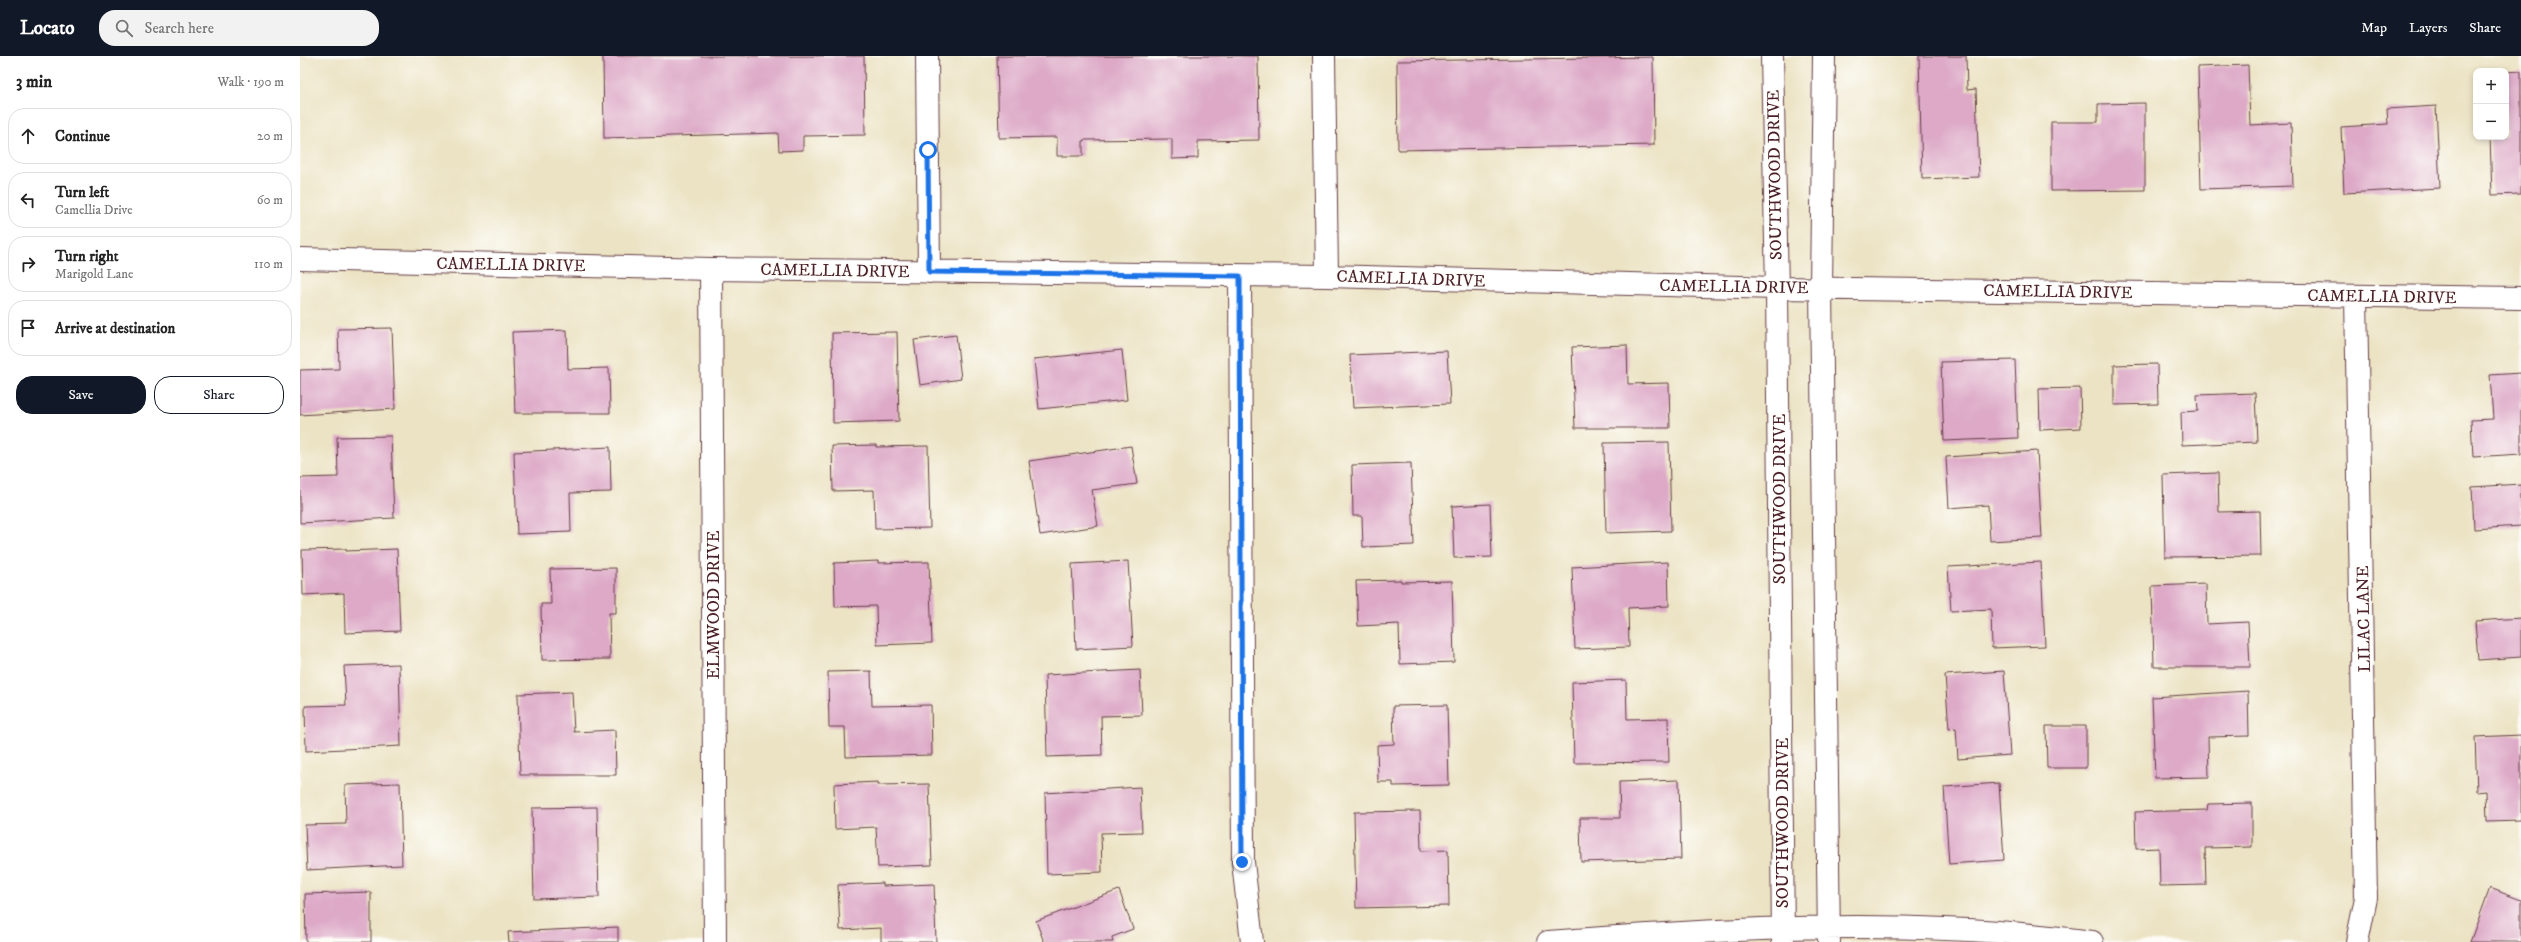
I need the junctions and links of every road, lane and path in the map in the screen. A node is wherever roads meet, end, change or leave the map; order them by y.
1 (927, 56) edge
2 (1324, 56) edge
3 (1772, 56) edge
4 (1824, 56) edge
5 (300, 259) edge
6 (711, 269) junction
7 (929, 272) junction
8 (1240, 276) junction
9 (1326, 276) junction
10 (1777, 288) junction
11 (1821, 288) junction
12 (2356, 296) junction
13 (2521, 298) edge
14 (1829, 934) edge
15 (1782, 935) edge
16 (715, 942) edge
17 (1252, 942) edge
18 (1548, 942) edge
19 (2092, 942) edge
20 (2357, 942) edge

1 - 7 street
2 - 9 street
3 - 10 street, SOUTHWOOD DRIVE
4 - 11 street
5 - 6 street, CAMELLIA DRIVE
6 - 7 street, CAMELLIA DRIVE
6 - 16 street, ELMWOOD DRIVE
7 - 8 street, CAMELLIA DRIVE
8 - 9 street, CAMELLIA DRIVE
8 - 17 street
9 - 10 street, CAMELLIA DRIVE
10 - 11 street, CAMELLIA DRIVE
10 - 15 street, SOUTHWOOD DRIVE
11 - 12 street, CAMELLIA DRIVE
11 - 14 street
12 - 13 street, CAMELLIA DRIVE
12 - 20 street, LILAC LANE
14 - 15 street
14 - 19 street
15 - 18 street

